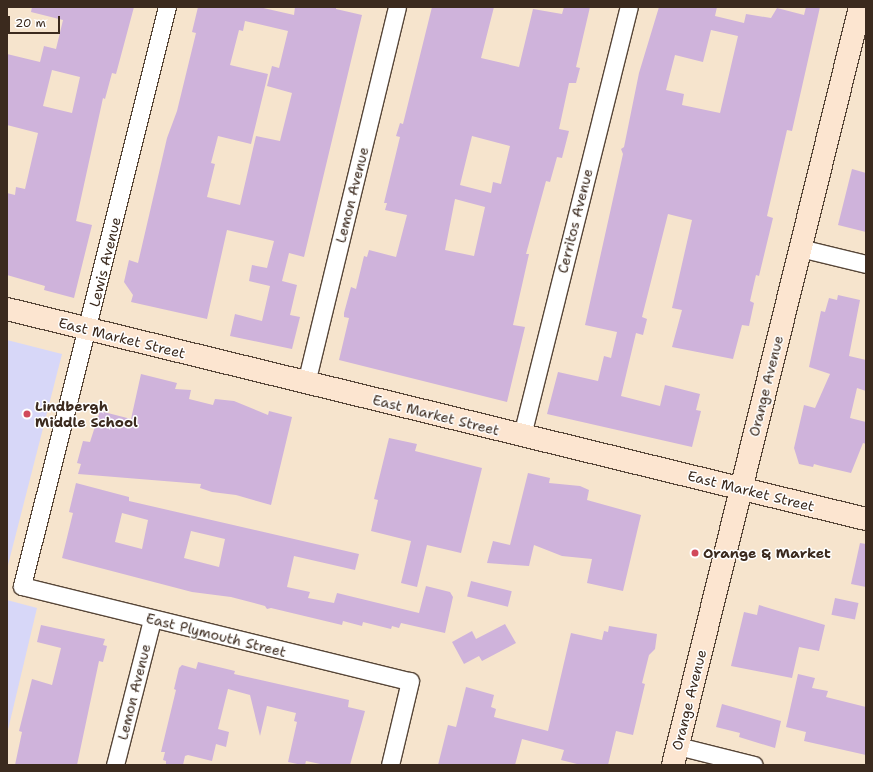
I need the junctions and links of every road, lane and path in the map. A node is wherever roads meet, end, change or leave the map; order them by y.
1 (167, 7) edge
2 (397, 7) edge
3 (629, 7) edge
4 (860, 7) edge
5 (860, 30) edge
6 (800, 248) junction
7 (866, 264) edge
8 (7, 309) edge
9 (88, 329) junction
10 (306, 383) junction
11 (522, 435) junction
12 (740, 488) junction
13 (866, 519) edge
14 (22, 586) joint
15 (152, 620) junction
16 (675, 756) edge
17 (115, 765) edge
18 (390, 765) edge
19 (754, 765) edge

1 - 9 street, Lewis Avenue
2 - 10 street, Lemon Avenue
3 - 11 street, Cerritos Avenue
4 - 5 street, Orange Avenue
5 - 6 street, Orange Avenue
6 - 7 street
6 - 12 street, Orange Avenue
8 - 9 street, East Market Street
9 - 10 street, East Market Street
9 - 14 street, Lewis Avenue
10 - 11 street, East Market Street
11 - 12 street, East Market Street
12 - 13 street, East Market Street
12 - 16 street, Orange Avenue
14 - 15 street, East Plymouth Street
15 - 17 street, Lemon Avenue
15 - 18 street, East Plymouth Street
16 - 19 street

